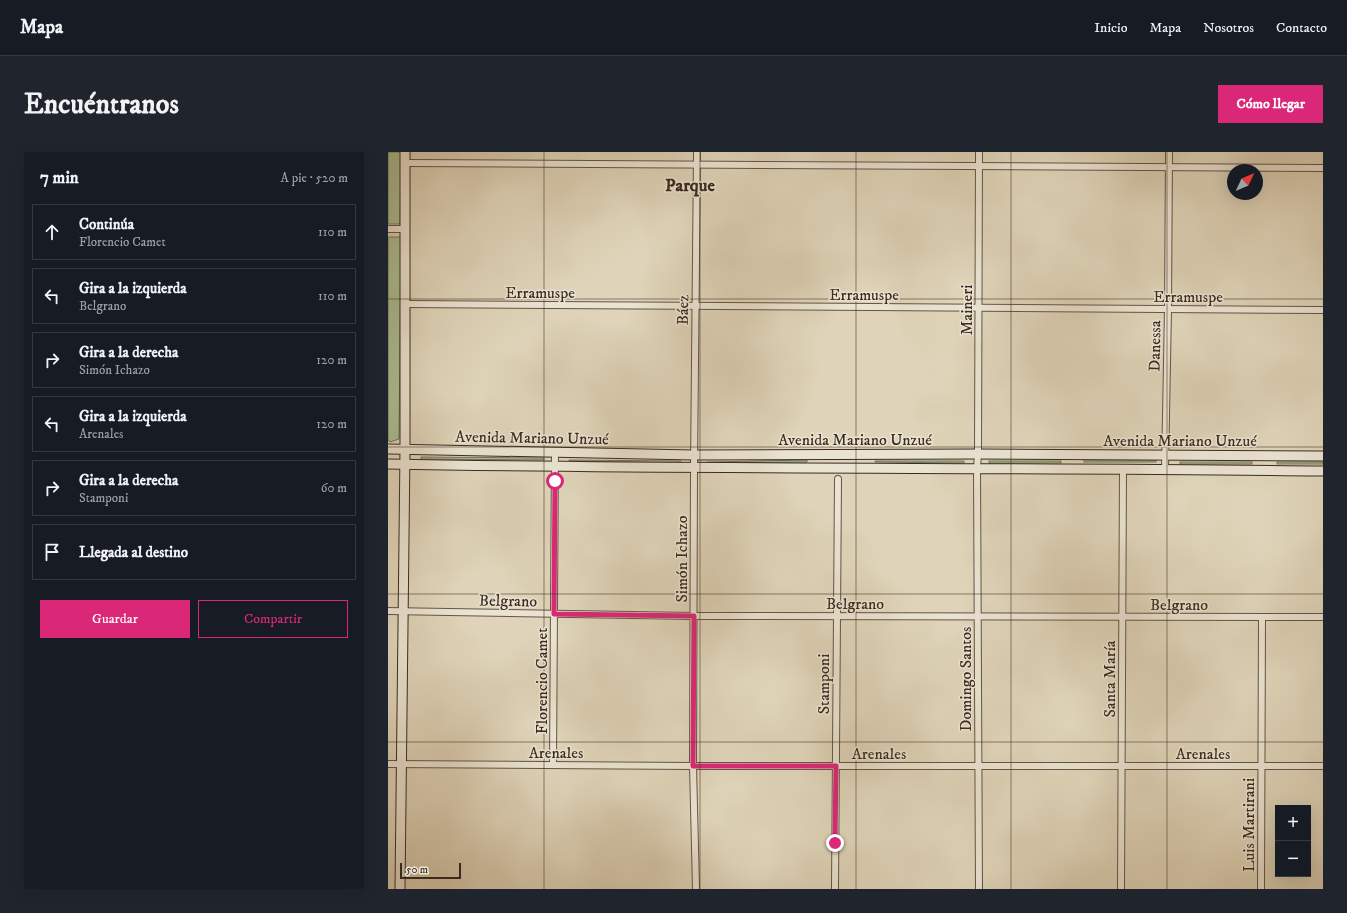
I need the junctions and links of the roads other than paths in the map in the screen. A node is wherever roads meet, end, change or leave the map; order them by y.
1 (405, 152) edge
2 (697, 152) edge
3 (979, 152) edge
4 (1169, 152) edge
5 (405, 163) junction
6 (697, 165) junction
7 (979, 166) junction
8 (1169, 167) junction
9 (1323, 168) edge
10 (388, 229) edge
11 (405, 229) junction
12 (405, 304) junction
13 (695, 306) junction
14 (979, 308) junction
15 (1168, 309) junction
16 (1323, 310) edge
17 (388, 449) edge
18 (405, 450) junction
19 (555, 452) junction
20 (694, 454) junction
21 (814, 454) junction
22 (866, 454) junction
23 (978, 454) junction
24 (1072, 454) junction
25 (1166, 455) junction
26 (1323, 456) edge
27 (388, 464) edge
28 (404, 464) junction
29 (555, 466) junction
30 (694, 468) junction
31 (813, 468) junction
32 (866, 468) junction
33 (977, 468) junction
34 (1073, 469) junction
35 (1124, 469) junction
36 (1165, 469) junction
37 (1323, 471) edge
38 (838, 479) dead end
39 (388, 611) edge
40 (403, 611) junction
41 (554, 614) junction
42 (694, 616) junction
43 (837, 616) junction
44 (977, 617) junction
45 (1123, 617) junction
46 (1262, 617) junction
47 (1323, 617) edge
48 (388, 764) edge
49 (402, 764) junction
50 (553, 765) junction
51 (693, 766) junction
52 (836, 766) junction
53 (978, 766) junction
54 (1122, 766) junction
55 (1261, 766) junction
56 (1323, 766) edge
57 (400, 889) edge
58 (696, 889) edge
59 (835, 889) edge
60 (979, 889) edge
61 (1121, 889) edge
62 (1260, 889) edge

1 - 5 main road
2 - 6 street, Báez
3 - 7 street, Maineri
4 - 8 street, Danessa
5 - 6 street
5 - 11 main road
6 - 7 street
6 - 13 street, Báez
7 - 8 street
7 - 14 street, Maineri
8 - 9 street
8 - 15 street, Danessa
10 - 11 street
11 - 12 main road
12 - 13 street, Erramuspe
12 - 18 main road
13 - 14 street, Erramuspe
13 - 20 street, Báez
14 - 15 street, Erramuspe
14 - 23 street, Maineri
15 - 16 street, Erramuspe
15 - 25 street, Danessa
17 - 18 main road, Avenida Mariano Unzué
18 - 19 main road, Avenida Mariano Unzué
18 - 28 main road
19 - 20 main road, Avenida Mariano Unzué
19 - 29 street, Florencio Camet
20 - 21 main road, Avenida Mariano Unzué
20 - 30 street, Báez
21 - 22 main road, Avenida Mariano Unzué
21 - 31 main road
22 - 23 main road, Avenida Mariano Unzué
22 - 32 main road
23 - 24 main road, Avenida Mariano Unzué
23 - 33 street, Maineri
24 - 25 main road, Avenida Mariano Unzué
24 - 34 main road
25 - 26 main road, Avenida Mariano Unzué
25 - 36 street, Danessa
27 - 28 main road, Avenida Mariano Unzué
28 - 29 main road, Avenida Mariano Unzué
28 - 40 main road
29 - 30 main road, Avenida Mariano Unzué
29 - 41 street, Florencio Camet
30 - 31 main road, Avenida Mariano Unzué
30 - 42 street, Simón Ichazo
31 - 32 main road, Avenida Mariano Unzué
32 - 33 main road, Avenida Mariano Unzué
33 - 34 main road, Avenida Mariano Unzué
33 - 44 street, Domingo Santos
34 - 35 main road, Avenida Mariano Unzué
35 - 36 main road, Avenida Mariano Unzué
35 - 45 street, Santa María
36 - 37 main road, Avenida Mariano Unzué
38 - 43 street, Stamponi
39 - 40 street, Belgrano
40 - 41 street, Belgrano
40 - 49 main road
41 - 42 street, Belgrano
41 - 50 street, Florencio Camet
42 - 43 street, Belgrano
42 - 51 street, Simón Ichazo
43 - 44 street, Belgrano
43 - 52 street, Stamponi
44 - 45 street, Belgrano
44 - 53 street, Domingo Santos
45 - 46 street, Belgrano
45 - 54 street, Santa María
46 - 47 street, Belgrano
46 - 55 street, Luis Martirani
48 - 49 street, Arenales
49 - 50 street, Arenales
49 - 57 main road
50 - 51 street, Arenales
51 - 52 street, Arenales
51 - 58 street, Simón Ichazo
52 - 53 street, Arenales
52 - 59 street, Stamponi
53 - 54 street, Arenales
53 - 60 street, Domingo Santos
54 - 55 street, Arenales
54 - 61 street, Santa María
55 - 56 street, Arenales
55 - 62 street, Luis Martirani

